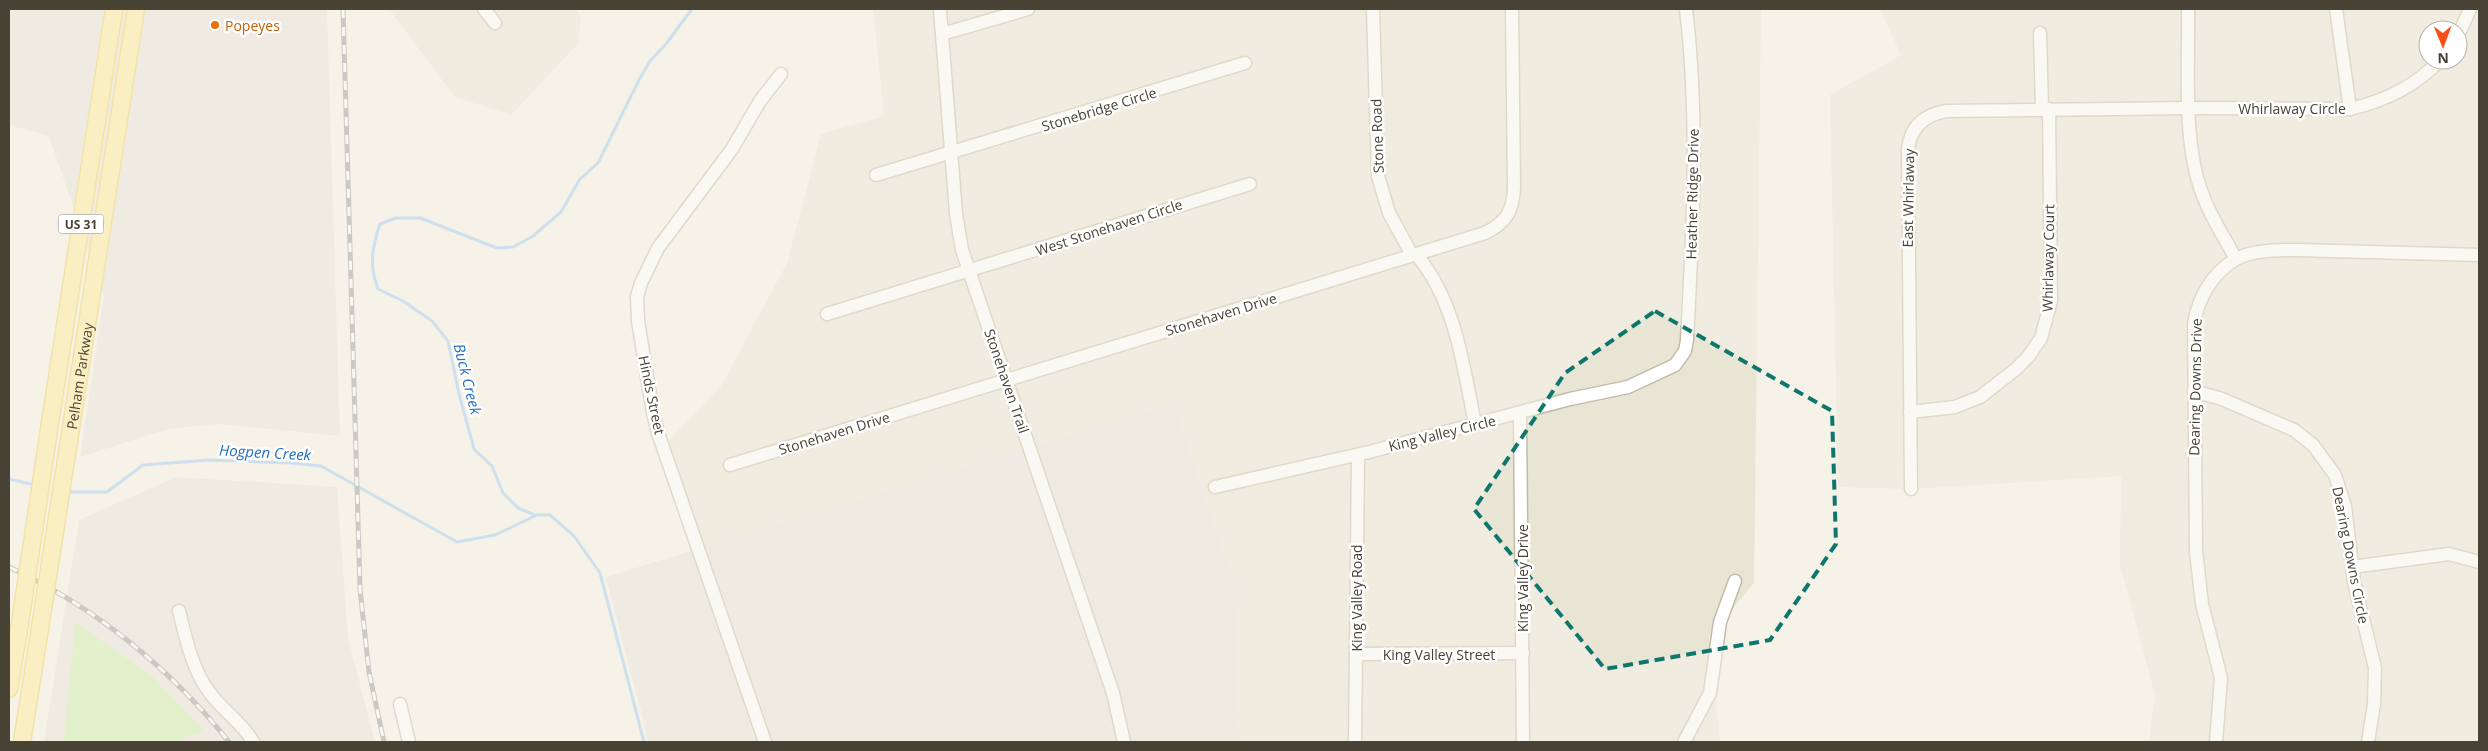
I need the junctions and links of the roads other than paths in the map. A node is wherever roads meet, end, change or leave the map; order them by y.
1 (136, 9) edge
2 (484, 9) edge
3 (940, 9) edge
4 (1028, 9) edge
5 (1374, 9) edge
6 (1512, 9) edge
7 (1686, 9) edge
8 (2188, 9) edge
9 (2336, 9) edge
10 (113, 16) edge
11 (495, 23) dead end
12 (133, 28) junction
13 (2040, 33) dead end
14 (942, 34) junction
15 (1245, 63) dead end
16 (2431, 70) edge
17 (782, 74) dead end
18 (2190, 108) junction
19 (2045, 109) junction
20 (2350, 109) junction
21 (93, 145) junction
22 (114, 149) junction
23 (951, 152) junction
24 (876, 176) dead end
25 (1250, 184) dead end
26 (1414, 254) junction
27 (2479, 254) edge
28 (2236, 259) junction
29 (969, 270) junction
30 (73, 274) junction
31 (94, 275) junction
32 (827, 314) dead end
33 (1667, 371) joint
34 (1006, 380) junction
35 (2194, 391) junction
36 (1910, 412) junction
37 (1520, 414) junction
38 (1475, 424) junction
39 (1358, 455) junction
40 (730, 465) dead end
41 (1216, 486) dead end
42 (1911, 489) dead end
43 (2479, 562) edge
44 (2352, 567) junction
45 (1735, 581) dead end
46 (179, 611) dead end
47 (1523, 653) junction
48 (1356, 654) junction
49 (9, 682) edge
50 (31, 684) junction
51 (400, 704) dead end
52 (22, 742) edge
53 (253, 742) edge
54 (409, 742) edge
55 (765, 742) edge
56 (1124, 742) edge
57 (1355, 742) edge
58 (1523, 742) edge
59 (1684, 742) edge
60 (2216, 742) edge
61 (2368, 742) edge

1 - 12 main road, Pelham Parkway / US 31
2 - 11 street
3 - 14 street, Stonehaven Trail
4 - 14 street
5 - 26 street, Stone Road
6 - 26 street, Stonehaven Drive
7 - 33 street, Heather Ridge Drive
8 - 18 street
9 - 20 street
10 - 12 main road
10 - 21 main road, Pelham Parkway / US 31
12 - 22 main road, Pelham Parkway / US 31
13 - 19 street, Whirlaway Court
14 - 23 street, Stonehaven Trail
15 - 23 street, Stonebridge Circle
16 - 20 street, Whirlaway Circle
17 - 55 street, Hinds Street
18 - 19 street, East Whirlaway
18 - 20 street, Whirlaway Circle
18 - 28 street
19 - 36 street, Whirlaway Court
19 - 36 street, East Whirlaway
21 - 22 main road
21 - 30 main road, Pelham Parkway / US 31
22 - 31 main road, Pelham Parkway / US 31
23 - 24 street, Stonebridge Circle
23 - 29 street, Stonehaven Trail
25 - 29 street, West Stonehaven Circle
26 - 34 street, Stonehaven Drive
26 - 38 street, Stone Road
27 - 28 street, Dearing Downs Drive
28 - 35 street, Dearing Downs Drive
29 - 32 street, West Stonehaven Circle
29 - 34 street, Stonehaven Trail
30 - 31 main road
30 - 49 main road, Pelham Parkway / US 31, bridge
31 - 50 main road, Pelham Parkway / US 31, bridge
33 - 37 street, King Valley Circle
34 - 40 street, Stonehaven Drive
34 - 56 street, Stonehaven Trail
35 - 44 street, Dearing Downs Circle
35 - 60 street, Dearing Downs Drive
36 - 42 street, East Whirlaway
37 - 38 street, King Valley Circle
37 - 47 street, King Valley Drive
38 - 39 street, King Valley Circle
39 - 41 street, King Valley Circle
39 - 48 street, King Valley Road
43 - 44 street
44 - 61 street, Dearing Downs Circle
45 - 59 street
46 - 53 street
47 - 48 street, King Valley Street
47 - 58 street, King Valley Drive
48 - 57 street, King Valley Road
49 - 50 street
50 - 52 main road, Pelham Parkway / US 31
51 - 54 street

